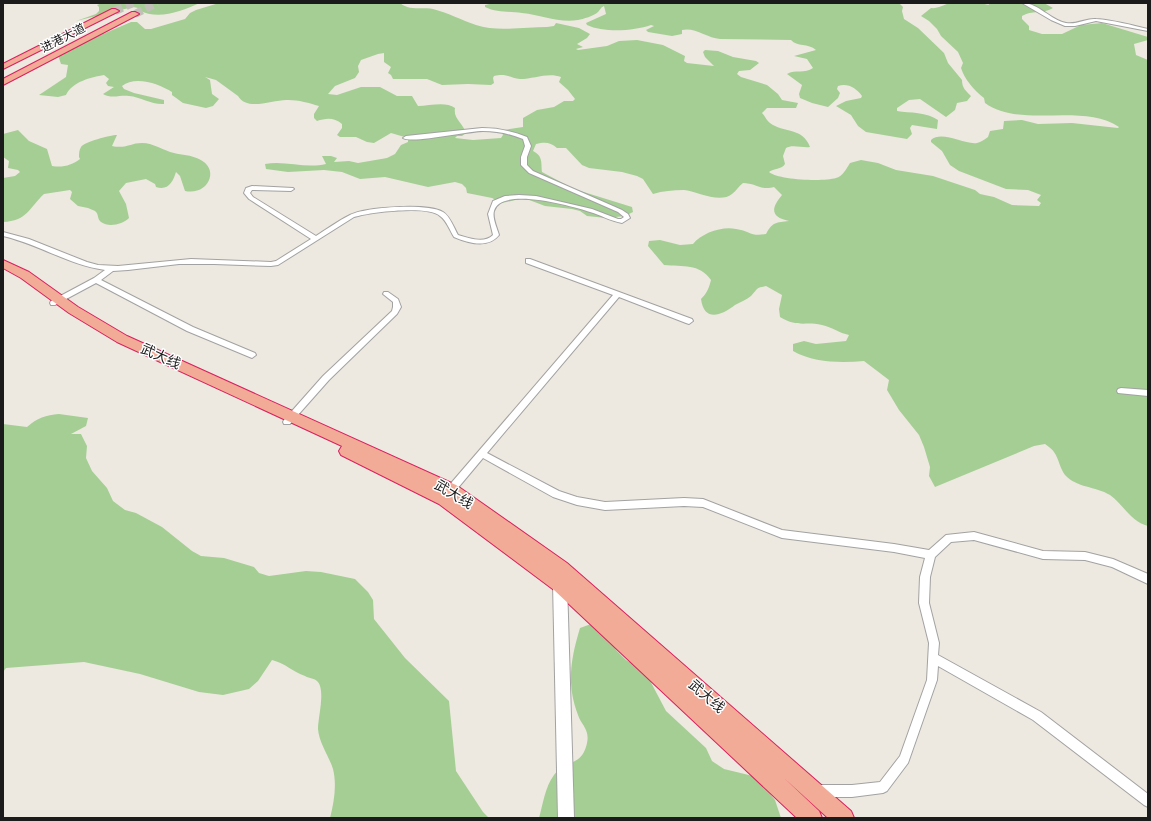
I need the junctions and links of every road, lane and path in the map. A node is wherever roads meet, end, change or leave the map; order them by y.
1 (1024, 3) edge
2 (115, 12) tunnel mouth
3 (134, 14) tunnel mouth
4 (1148, 30) edge
5 (3, 67) edge
6 (3, 82) edge
7 (406, 138) dead end
8 (291, 189) dead end
9 (3, 234) edge
10 (316, 239) junction
11 (528, 261) dead end
12 (3, 264) edge
13 (3, 269) edge
14 (111, 269) junction
15 (96, 280) junction
16 (386, 294) dead end
17 (618, 294) junction
18 (56, 301) junction
19 (689, 321) dead end
20 (252, 355) dead end
21 (1121, 391) dead end
22 (1148, 393) edge
23 (290, 419) junction
24 (482, 454) junction
25 (447, 494) junction
26 (931, 555) junction
27 (561, 568) junction
28 (1148, 579) edge
29 (560, 584) junction
30 (933, 658) junction
31 (815, 792) junction
32 (1148, 801) edge
33 (566, 818) edge
34 (812, 818) edge
35 (844, 818) edge

1 - 4 street
2 - 5 highway, 进港大道
3 - 6 highway, 进港大道
7 - 10 street
8 - 10 street
9 - 14 street
10 - 14 street
11 - 17 street
12 - 18 highway, 武大线
13 - 18 highway, 武大线
14 - 15 street
15 - 18 street
15 - 20 street
16 - 23 street
17 - 19 street
17 - 24 street
18 - 23 highway, 武大线
21 - 22 street
23 - 25 highway, 武大线
24 - 25 street
24 - 26 street
25 - 27 highway, 武大线
25 - 29 highway, 武大线
26 - 28 street
26 - 30 street
27 - 29 street
27 - 31 highway, 武大线
29 - 33 street
29 - 34 highway, 武大线
30 - 31 street
30 - 32 street
31 - 35 highway, 武大线

